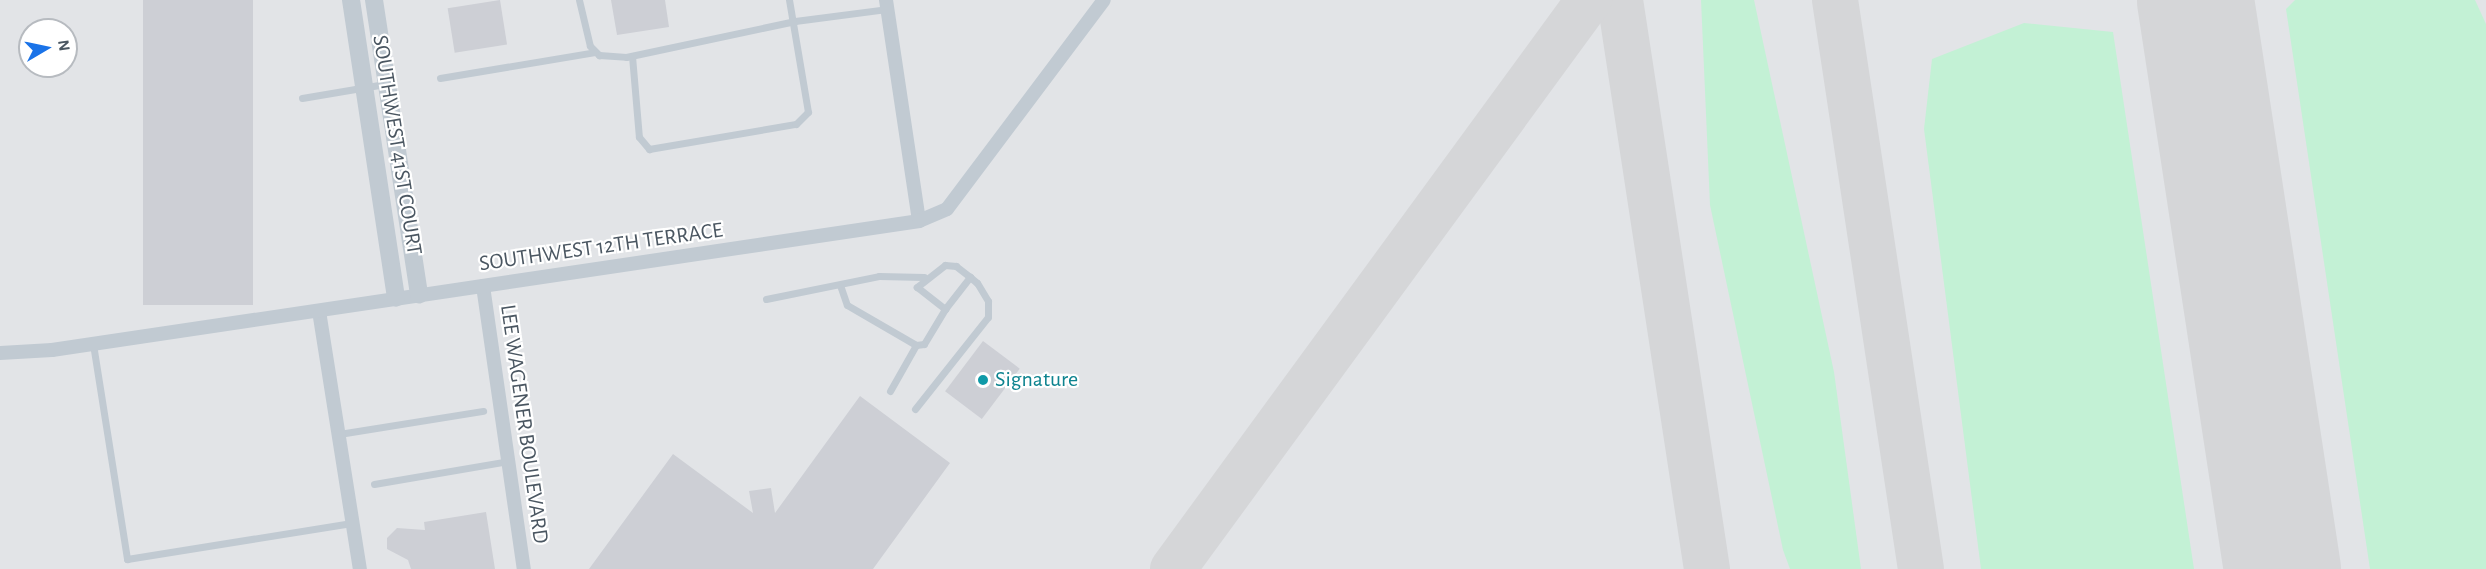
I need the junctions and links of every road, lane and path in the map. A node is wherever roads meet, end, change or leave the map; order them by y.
1 (351, 0) edge
2 (374, 0) edge
3 (579, 0) edge
4 (789, 0) edge
5 (1104, 0) edge
6 (887, 4) edge
7 (795, 21) junction
8 (595, 52) junction
9 (632, 56) junction
10 (440, 78) dead end
11 (387, 84) junction
12 (364, 87) junction
13 (302, 98) dead end
14 (920, 221) junction
15 (924, 277) junction
16 (970, 277) junction
17 (840, 285) junction
18 (483, 286) junction
19 (419, 295) junction
20 (396, 298) junction
21 (766, 299) dead end
22 (945, 309) junction
23 (319, 311) junction
24 (93, 344) junction
25 (916, 345) junction
26 (0, 353) edge
27 (890, 391) dead end
28 (915, 409) dead end
29 (483, 411) dead end
30 (339, 434) junction
31 (508, 461) junction
32 (374, 484) dead end
33 (353, 523) junction
34 (360, 569) edge
35 (524, 569) edge

1 - 12 street, SOUTHWEST 41ST COURT
2 - 11 street, SOUTHWEST 41ST COURT
3 - 8 lane
4 - 7 lane
5 - 14 street, SOUTHWEST 12TH TERRACE
6 - 7 lane
6 - 14 street
7 - 9 lane
7 - 9 lane
8 - 9 lane
8 - 10 lane
11 - 12 lane
11 - 19 street, SOUTHWEST 41ST COURT
12 - 13 lane
12 - 20 street, SOUTHWEST 41ST COURT
14 - 18 street, SOUTHWEST 12TH TERRACE
15 - 16 lane
15 - 17 lane
15 - 22 lane
16 - 22 lane
16 - 28 lane
17 - 21 lane
17 - 25 lane
18 - 19 street, SOUTHWEST 12TH TERRACE
18 - 31 street, LEE WAGENER BOULEVARD
19 - 20 street, SOUTHWEST 12TH TERRACE
20 - 23 street, SOUTHWEST 12TH TERRACE
22 - 25 lane
23 - 24 street, SOUTHWEST 12TH TERRACE
23 - 30 street
24 - 26 street, SOUTHWEST 12TH TERRACE
24 - 33 lane
25 - 27 lane
29 - 30 lane
30 - 33 street
31 - 32 lane
31 - 35 street, LEE WAGENER BOULEVARD
33 - 34 street

